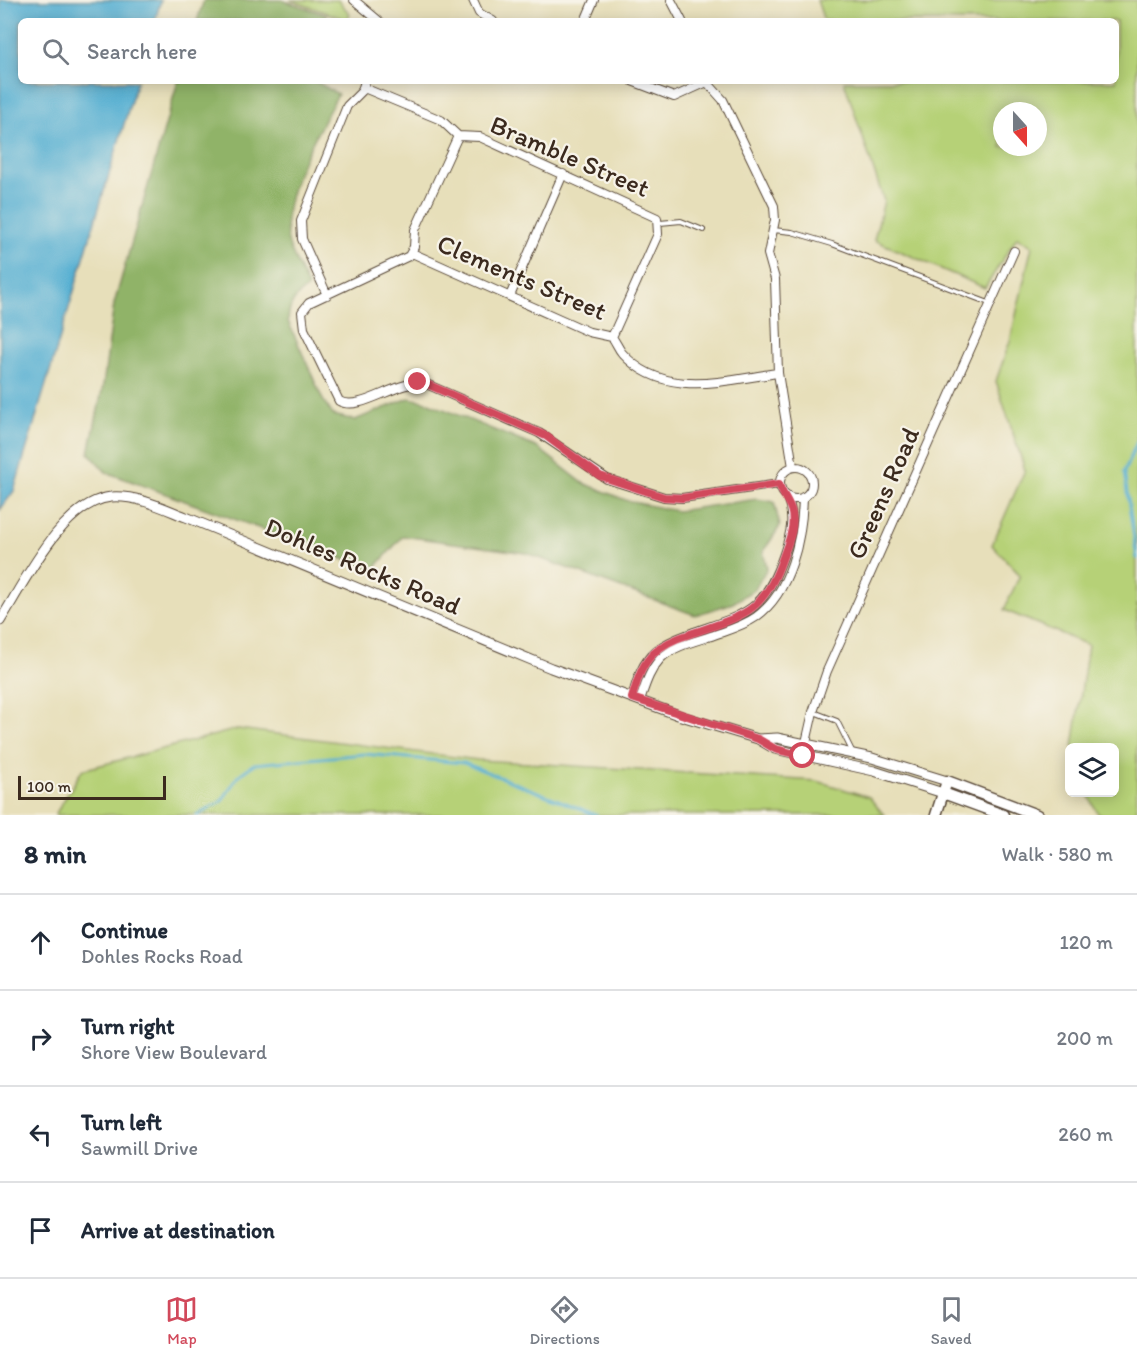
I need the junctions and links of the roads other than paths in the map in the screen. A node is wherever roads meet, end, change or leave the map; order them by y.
1 (354, 0) edge
2 (473, 0) edge
3 (594, 0) edge
4 (671, 0) edge
5 (375, 18) edge
6 (487, 18) edge
7 (586, 18) edge
8 (680, 18) edge
9 (365, 84) edge
10 (640, 84) edge
11 (702, 84) edge
12 (708, 84) edge
13 (458, 136) junction
14 (562, 174) junction
15 (660, 223) junction
16 (703, 230) dead end
17 (773, 230) junction
18 (1014, 251) dead end
19 (412, 254) junction
20 (327, 295) junction
21 (510, 296) junction
22 (990, 303) junction
23 (612, 338) junction
24 (778, 373) junction
25 (793, 467) junction
26 (779, 484) junction
27 (787, 496) junction
28 (803, 497) junction
29 (0, 621) edge
30 (636, 699) junction
31 (813, 712) junction
32 (758, 739) junction
33 (806, 744) junction
34 (853, 753) junction
35 (803, 756) junction
36 (947, 781) junction
37 (943, 793) junction
38 (999, 814) edge
39 (936, 815) edge
40 (1036, 815) edge

1 - 5 street
2 - 6 street
3 - 7 street
4 - 8 street
9 - 13 street, Bramble Street
9 - 20 street
10 - 11 street
12 - 17 street
13 - 14 street, Bramble Street
13 - 19 street
14 - 15 street, Bramble Street
14 - 21 street
15 - 16 lane, Bramble Street
15 - 23 street, Bramble Street
17 - 22 lane
17 - 24 street
18 - 22 street, Greens Road
19 - 20 street
19 - 21 street, Clements Street
20 - 26 street
21 - 23 street, Clements Street
22 - 31 street, Greens Road
23 - 24 street, Clements Street
24 - 25 street
25 - 26 street
25 - 28 street
26 - 27 street
27 - 28 street
27 - 30 street
28 - 30 street
29 - 30 street, Dohles Rocks Road
30 - 32 street, Dohles Rocks Road
31 - 33 street, Greens Road
31 - 34 lane
32 - 33 street, Dohles Rocks Road
32 - 35 street, Dohles Rocks Road
33 - 34 street, Dohles Rocks Road
33 - 35 street, Greens Road
34 - 36 street, Dohles Rocks Road
35 - 37 street, Dohles Rocks Road
36 - 37 main road
36 - 40 main road, Dohles Rocks Road
37 - 38 main road, Dohles Rocks Road
37 - 39 main road

